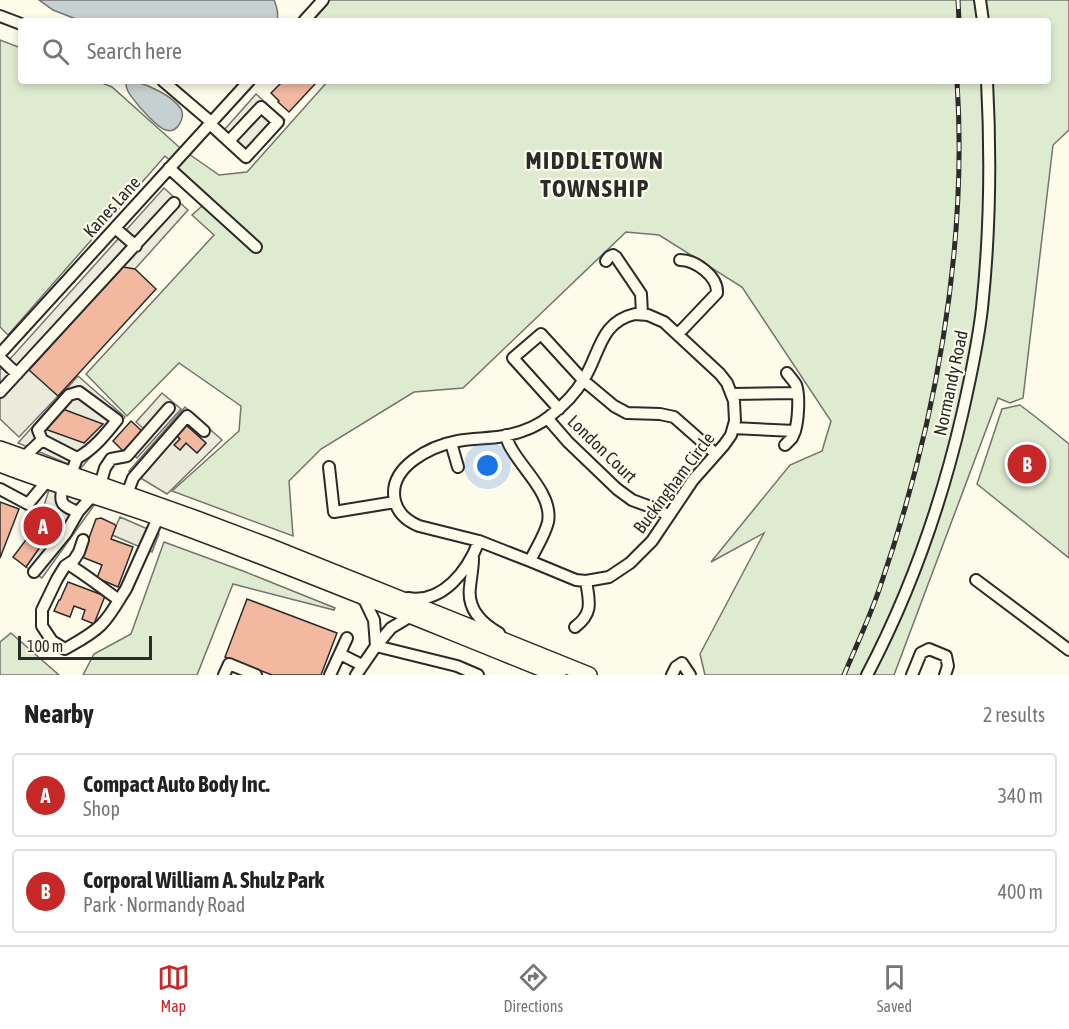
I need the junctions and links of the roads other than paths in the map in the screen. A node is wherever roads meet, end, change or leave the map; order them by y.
1 (323, 0) edge
2 (980, 0) edge
3 (0, 16) edge
4 (307, 18) edge
5 (982, 18) edge
6 (18, 23) edge
7 (167, 84) edge
8 (246, 84) edge
9 (987, 84) edge
10 (210, 123) junction
11 (229, 141) junction
12 (169, 168) junction
13 (174, 203) dead end
14 (115, 228) junction
15 (136, 246) junction
16 (256, 247) dead end
17 (680, 260) dead end
18 (606, 261) dead end
19 (642, 314) junction
20 (678, 334) junction
21 (0, 356) edge
22 (787, 373) dead end
23 (17, 374) junction
24 (584, 380) junction
25 (0, 392) edge
26 (797, 393) junction
27 (733, 394) junction
28 (169, 408) dead end
29 (559, 409) junction
30 (548, 418) junction
31 (733, 428) junction
32 (204, 431) dead end
33 (795, 431) junction
34 (506, 435) junction
35 (42, 440) junction
36 (451, 443) junction
37 (785, 445) dead end
38 (0, 449) edge
39 (716, 454) junction
40 (23, 458) junction
41 (77, 458) junction
42 (0, 464) edge
43 (329, 467) dead end
44 (458, 467) dead end
45 (67, 480) junction
46 (47, 481) junction
47 (0, 489) edge
48 (96, 490) junction
49 (128, 494) junction
50 (395, 502) junction
51 (78, 512) junction
52 (669, 516) junction
53 (158, 518) junction
54 (82, 540) dead end
55 (479, 541) junction
56 (473, 558) junction
57 (530, 561) junction
58 (68, 564) junction
59 (34, 572) dead end
60 (975, 580) dead end
61 (586, 581) junction
62 (385, 593) junction
63 (363, 597) junction
64 (119, 600) junction
65 (411, 616) junction
66 (575, 627) dead end
67 (347, 638) dead end
68 (375, 646) junction
69 (525, 649) junction
70 (1069, 650) edge
71 (501, 652) junction
72 (340, 654) junction
73 (359, 670) edge
74 (224, 675) edge
75 (256, 675) edge
76 (330, 675) edge
77 (478, 675) edge
78 (536, 675) edge
79 (558, 675) edge
80 (589, 675) edge
81 (672, 675) edge
82 (690, 675) edge
83 (867, 675) edge
84 (912, 675) edge
85 (945, 675) edge

1 - 4 street
2 - 5 street
3 - 6 street
7 - 10 street
8 - 10 street, Kanes Lane
9 - 83 street, Normandy Road
10 - 11 street
10 - 12 street, Kanes Lane
11 - 11 street
12 - 14 street, Kanes Lane
12 - 16 street
13 - 15 street
14 - 15 street
14 - 21 street, Kanes Lane
15 - 23 street
17 - 20 street
18 - 19 street
19 - 20 street
19 - 24 street
20 - 27 street
21 - 23 street
22 - 26 street
23 - 25 street
24 - 29 street
24 - 29 street
24 - 39 street
26 - 27 street
26 - 33 street
27 - 31 street, Buckingham Circle
28 - 48 street
29 - 30 street
30 - 34 street
30 - 52 street, London Court
31 - 33 street
31 - 39 street, Buckingham Circle
32 - 49 street
33 - 37 street
34 - 36 street
34 - 57 street
35 - 40 street
35 - 41 street
35 - 41 street
36 - 44 street
36 - 50 street
38 - 40 highway
39 - 52 street, Buckingham Circle
40 - 45 highway
41 - 45 street
42 - 46 highway
43 - 50 street
45 - 46 highway
45 - 48 highway
45 - 51 street
46 - 47 street
48 - 49 highway
48 - 51 street
48 - 53 highway
49 - 62 highway
50 - 55 street
51 - 59 street
52 - 61 street, Buckingham Circle
53 - 63 highway
53 - 64 street
54 - 58 street
55 - 56 street
55 - 57 street
56 - 62 street
56 - 69 street
57 - 61 street
58 - 64 street
58 - 64 street
60 - 70 street
61 - 66 street
62 - 69 highway
63 - 65 highway
63 - 68 street
65 - 68 street
65 - 71 highway
67 - 72 street
68 - 73 street
68 - 77 street
69 - 80 highway
71 - 78 highway
71 - 79 highway
72 - 73 street
72 - 76 street
74 - 75 street
81 - 82 street
84 - 85 street

